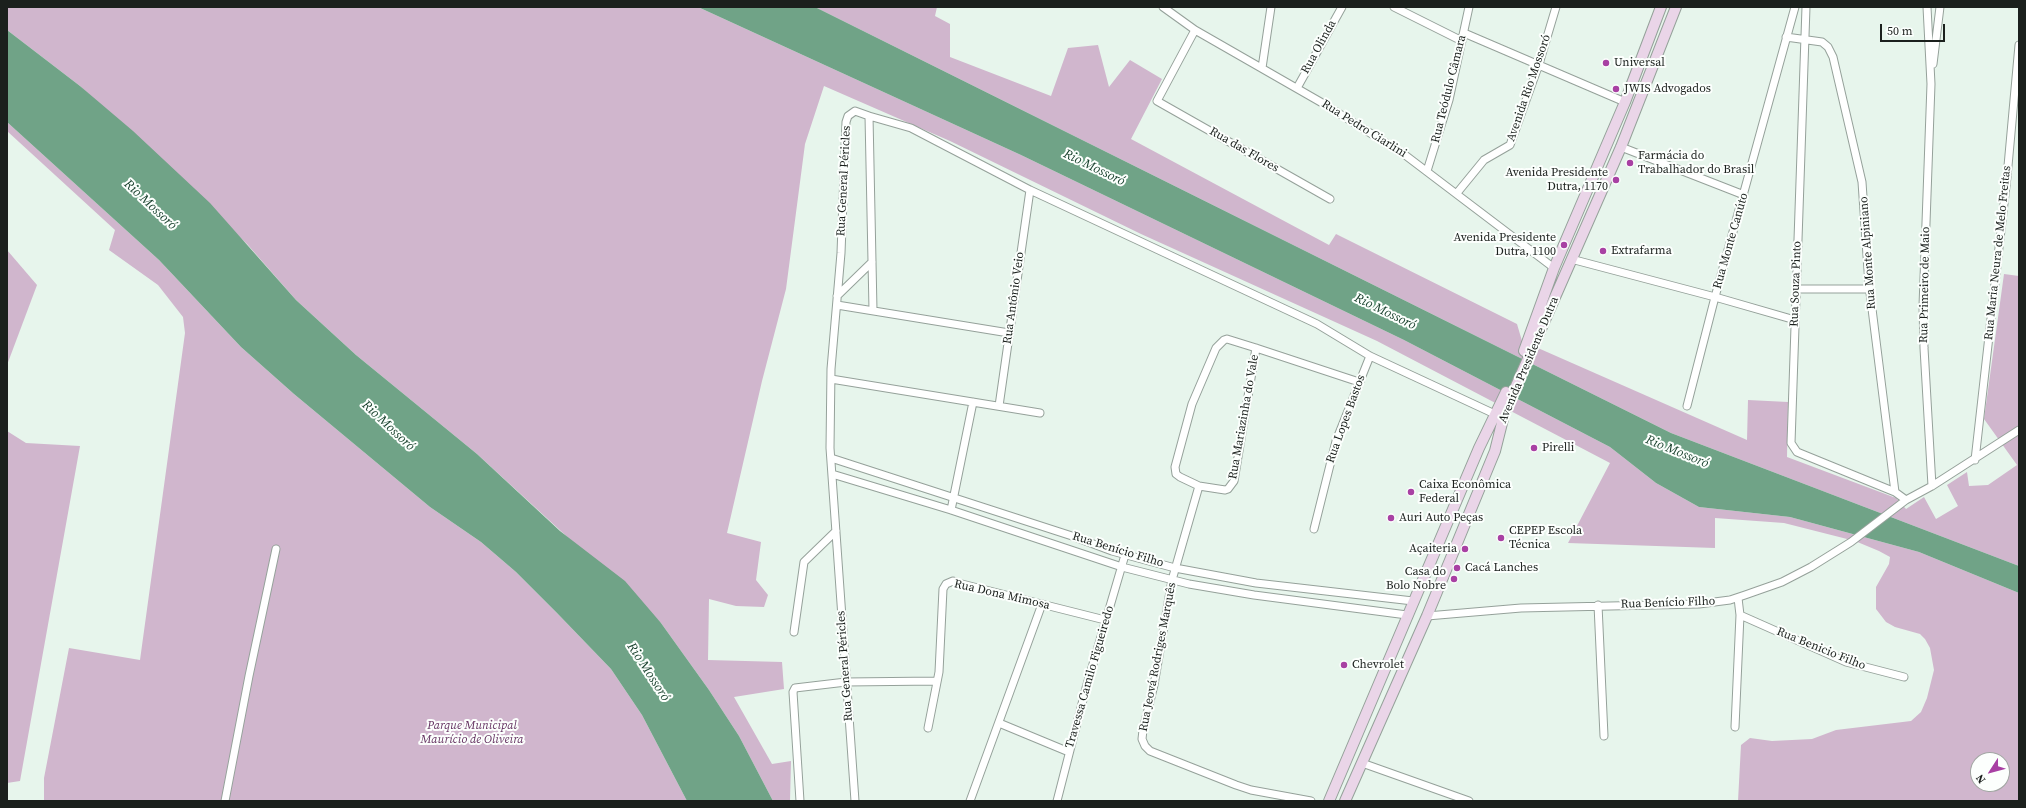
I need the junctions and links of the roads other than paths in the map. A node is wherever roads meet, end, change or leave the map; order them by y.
1 (1163, 7) edge
2 (1271, 7) edge
3 (1342, 7) edge
4 (1394, 7) edge
5 (1469, 7) edge
6 (1556, 7) edge
7 (1794, 7) edge
8 (1806, 7) edge
9 (1927, 7) edge
10 (1940, 7) edge
11 (1661, 8) edge
12 (1675, 10) edge
13 (1195, 30) junction
14 (1464, 33) junction
15 (1786, 37) junction
16 (1805, 39) junction
17 (1462, 41) junction
18 (2019, 45) edge
19 (1539, 64) junction
20 (1262, 68) junction
21 (1931, 84) junction
22 (1297, 88) junction
23 (1625, 102) junction
24 (869, 116) junction
25 (1621, 147) junction
26 (1427, 171) junction
27 (1030, 190) junction
28 (1457, 193) junction
29 (1744, 195) junction
30 (1330, 199) dead end
31 (1571, 259) junction
32 (872, 262) junction
33 (1554, 268) junction
34 (1796, 289) junction
35 (1869, 289) junction
36 (837, 296) junction
37 (1715, 297) junction
38 (837, 305) junction
39 (873, 310) junction
40 (1795, 320) junction
41 (1009, 333) junction
42 (1529, 346) junction
43 (1256, 348) junction
44 (1370, 356) junction
45 (831, 379) junction
46 (1359, 382) junction
47 (973, 402) junction
48 (999, 406) junction
49 (1687, 406) dead end
50 (1040, 413) dead end
51 (1501, 413) junction
52 (2019, 430) edge
53 (831, 458) junction
54 (1974, 460) junction
55 (832, 474) junction
56 (1199, 486) junction
57 (1932, 486) junction
58 (1895, 492) junction
59 (953, 497) junction
60 (1906, 500) junction
61 (951, 510) junction
62 (1314, 529) dead end
63 (836, 531) junction
64 (276, 549) dead end
65 (1125, 554) junction
66 (1122, 567) junction
67 (1175, 568) junction
68 (1172, 580) junction
69 (1240, 580) junction
70 (1337, 592) junction
71 (1238, 593) junction
72 (1738, 598) junction
73 (1413, 601) junction
74 (1042, 604) junction
75 (1335, 605) junction
76 (1598, 606) junction
77 (1407, 614) junction
78 (1740, 615) junction
79 (1427, 616) junction
80 (1105, 620) junction
81 (794, 632) dead end
82 (1904, 677) dead end
83 (937, 681) junction
84 (846, 682) junction
85 (1377, 688) junction
86 (1391, 695) junction
87 (999, 723) junction
88 (1735, 727) dead end
89 (928, 728) dead end
90 (1604, 736) dead end
91 (1069, 752) junction
92 (1362, 763) junction
93 (225, 801) edge
94 (800, 801) edge
95 (855, 801) edge
96 (970, 801) edge
97 (1057, 801) edge
98 (1311, 801) edge
99 (1329, 801) edge
100 (1345, 801) edge
101 (1469, 801) edge

1 - 13 street, Rua Pedro Ciarlini
2 - 20 street
3 - 22 street, Rua Olinda
4 - 17 street
5 - 14 street, Rua Teódulo Câmara
6 - 19 street, Avenida Rio Mossoró
7 - 15 street, Rua Monte Canúto
8 - 16 street, Rua Souza Pinto
9 - 21 street, Rua Primeiro de Maio
10 - 21 street, Rua Primeiro de Maio
11 - 12 main road
11 - 23 main road, Avenida Presidente Dutra
12 - 25 main road, Avenida Presidente Dutra
13 - 20 street, Rua Pedro Ciarlini
13 - 30 street, Rua das Flores
14 - 17 street, Rua Teódulo Câmara
14 - 19 street
15 - 16 street, Rua Monte Alpiniano
15 - 29 street, Rua Monte Canúto
16 - 34 street, Rua Souza Pinto
16 - 35 street, Rua Monte Alpiniano
17 - 26 street, Rua Teódulo Câmara
18 - 54 street, Rua Maria Neura de Melo Freitas
19 - 23 street
19 - 28 street, Avenida Rio Mossoró
20 - 22 street, Rua Pedro Ciarlini
21 - 57 street, Rua Primeiro de Maio
22 - 26 street, Rua Pedro Ciarlini
23 - 33 main road, Avenida Presidente Dutra
24 - 27 street
24 - 32 street, Rua General Péricles
24 - 36 street, Rua General Péricles
25 - 29 street
25 - 31 main road, Avenida Presidente Dutra
26 - 28 street, Rua Pedro Ciarlini
27 - 41 street, Rua Antônio Veio
27 - 44 street
28 - 33 street, Rua Pedro Ciarlini
29 - 37 street, Rua Monte Canúto
31 - 37 street
31 - 42 main road, Avenida Presidente Dutra
32 - 36 street
32 - 39 street, Rua General Péricles
33 - 42 main road, Avenida Presidente Dutra
34 - 35 street
34 - 40 street, Rua Souza Pinto
35 - 58 street, Rua Monte Alpiniano
36 - 38 street, Rua General Péricles
37 - 40 street
37 - 49 street, Rua Monte Canúto
38 - 39 street
38 - 45 street, Rua General Péricles
39 - 41 street
40 - 58 street, Rua Souza Pinto
41 - 48 street, Rua Antônio Veio
42 - 51 main road, Avenida Presidente Dutra
43 - 46 street
43 - 56 street, Rua Mariazinha do Vale
43 - 56 street
44 - 46 street, Rua Lopes Bastos
44 - 51 street
45 - 47 street
45 - 53 street, Rua General Péricles
46 - 62 street, Rua Lopes Bastos
47 - 48 street
47 - 59 street
48 - 50 street
51 - 73 main road, Avenida Presidente Dutra
51 - 79 main road, Avenida Presidente Dutra
52 - 54 street, Rua Benício Filho
53 - 55 street, Rua General Péricles
53 - 59 street, Rua Benício Filho
54 - 57 street, Rua Benício Filho
55 - 61 street, Rua Benício Filho
55 - 63 street, Rua General Péricles
56 - 67 street, Rua Jeová Rodriges Marquês
57 - 60 street, Rua Benício Filho
58 - 60 street
59 - 61 street
59 - 65 street, Rua Benício Filho
60 - 72 street, Rua Benício Filho
61 - 66 street, Rua Benício Filho
63 - 81 street
63 - 84 street, Rua General Péricles
64 - 93 street
65 - 66 street, Travessa Camilo Figueiredo
65 - 67 street, Rua Benício Filho
66 - 68 street, Rua Benício Filho
66 - 80 street, Travessa Camilo Figueiredo
67 - 68 street, Rua Jeová Rodriges Marquês
67 - 69 street, Rua Benício Filho
68 - 71 street, Rua Benício Filho
68 - 98 street, Rua Jeová Rodriges Marquês
69 - 70 street, Rua Benício Filho
69 - 71 street
70 - 73 street, Rua Benício Filho
70 - 75 street
71 - 75 street, Rua Benício Filho
72 - 76 street, Rua Benício Filho
72 - 78 street
73 - 77 main road, Avenida Presidente Dutra
74 - 80 street, Rua Dona Mimosa
74 - 83 street, Rua Dona Mimosa
74 - 87 street
75 - 77 street, Rua Benício Filho
76 - 79 street, Rua Benício Filho
76 - 90 street
77 - 85 main road, Avenida Presidente Dutra
78 - 82 street, Rua Benicio Filho
78 - 88 street
79 - 86 main road, Avenida Presidente Dutra
80 - 91 street, Travessa Camilo Figueiredo
83 - 84 street
83 - 89 street, Rua Dona Mimosa
84 - 94 street
84 - 95 street, Rua General Péricles
85 - 86 main road
85 - 99 main road, Avenida Presidente Dutra
86 - 92 main road, Avenida Presidente Dutra
87 - 91 street
87 - 96 street
91 - 97 street, Travessa Camilo Figueiredo
92 - 100 main road, Avenida Presidente Dutra
92 - 101 street

